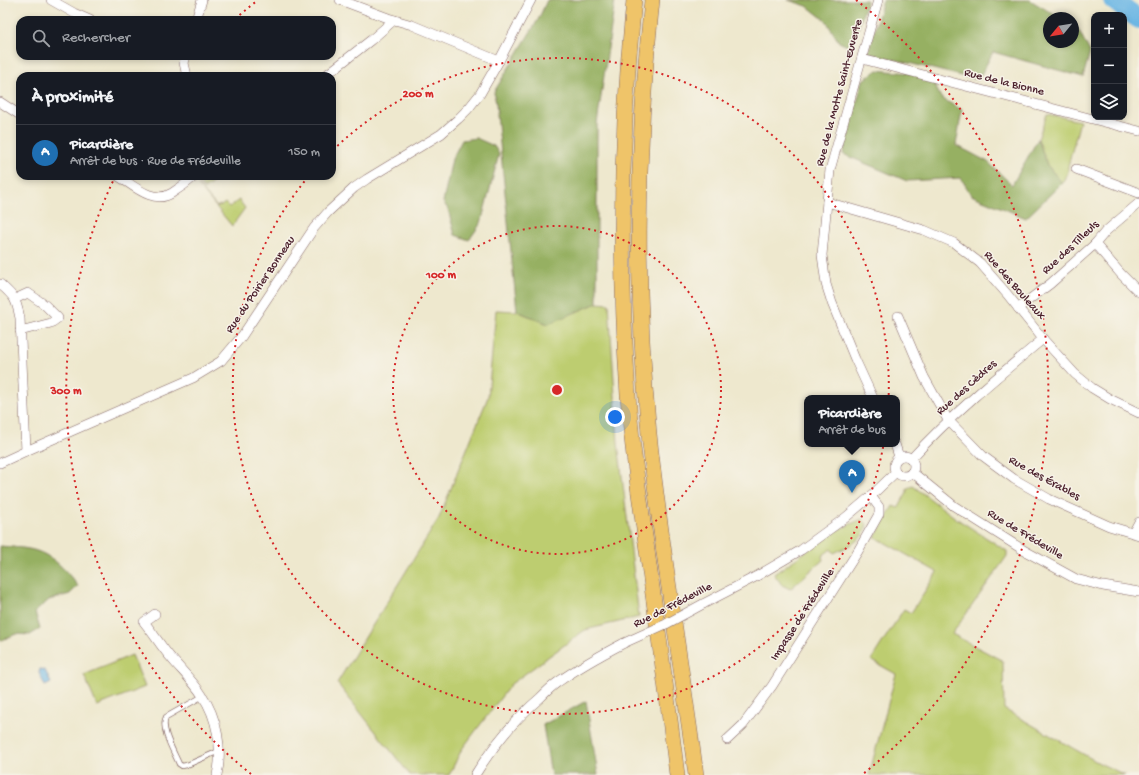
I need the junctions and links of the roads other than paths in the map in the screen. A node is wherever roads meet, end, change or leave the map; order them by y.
1 (51, 0) edge
2 (202, 0) edge
3 (340, 0) edge
4 (531, 0) edge
5 (634, 0) edge
6 (652, 0) edge
7 (878, 0) edge
8 (81, 16) edge
9 (197, 16) edge
10 (394, 20) junction
11 (862, 59) junction
12 (185, 60) edge
13 (499, 61) junction
14 (186, 72) edge
15 (330, 72) edge
16 (0, 102) edge
17 (16, 112) edge
18 (1139, 131) edge
19 (1076, 169) dead end
20 (124, 180) edge
21 (190, 180) edge
22 (1139, 192) edge
23 (827, 202) junction
24 (1139, 203) edge
25 (1095, 244) junction
26 (0, 284) edge
27 (1139, 292) edge
28 (15, 299) junction
29 (1018, 308) junction
30 (898, 316) dead end
31 (20, 331) junction
32 (1043, 339) junction
33 (872, 395) edge
34 (1139, 413) edge
35 (948, 420) junction
36 (895, 447) edge
37 (26, 451) junction
38 (900, 457) junction
39 (911, 459) junction
40 (0, 463) edge
41 (896, 472) junction
42 (912, 472) junction
43 (871, 496) junction
44 (1139, 522) edge
45 (1136, 534) edge
46 (1139, 592) edge
47 (155, 614) dead end
48 (203, 696) junction
49 (727, 740) dead end
50 (219, 751) junction
51 (217, 775) edge
52 (475, 775) edge
53 (677, 775) edge
54 (696, 775) edge

1 - 8 street
2 - 9 street
3 - 10 street
4 - 13 street, Rue du Poirier Bonneau
5 - 53 highway
6 - 54 highway
7 - 11 street, Rue de la Motte Saint-Euverte
10 - 13 street
10 - 15 street
11 - 18 street, Rue de la Bionne
11 - 23 street, Rue de la Motte Saint-Euverte
12 - 14 street
13 - 37 street, Rue du Poirier Bonneau
16 - 17 street
19 - 22 street
20 - 21 street
23 - 29 street, Rue des Bouleaux
23 - 33 street, Rue de la Motte Saint-Euverte
24 - 25 street, Rue des Tilleuls
25 - 27 street
25 - 29 street, Rue des Tilleuls
26 - 28 street
28 - 31 street
28 - 31 street
29 - 32 street, Rue des Bouleaux
30 - 35 street, Rue des Érables
31 - 37 street
32 - 34 street, Rue des Bouleaux
32 - 35 street, Rue des Cèdres
35 - 39 street, Rue des Cèdres
35 - 45 street, Rue des Érables
36 - 38 street
37 - 40 street, Rue du Poirier Bonneau
38 - 39 street
38 - 41 street
39 - 42 street
41 - 42 street
41 - 43 street, Rue de Frédeville
42 - 46 street, Rue de Frédeville
43 - 49 street, Impasse de Frédeville
43 - 52 street, Rue de Frédeville, bridge
44 - 45 street
47 - 48 street
48 - 50 street
48 - 50 lane
50 - 51 street

